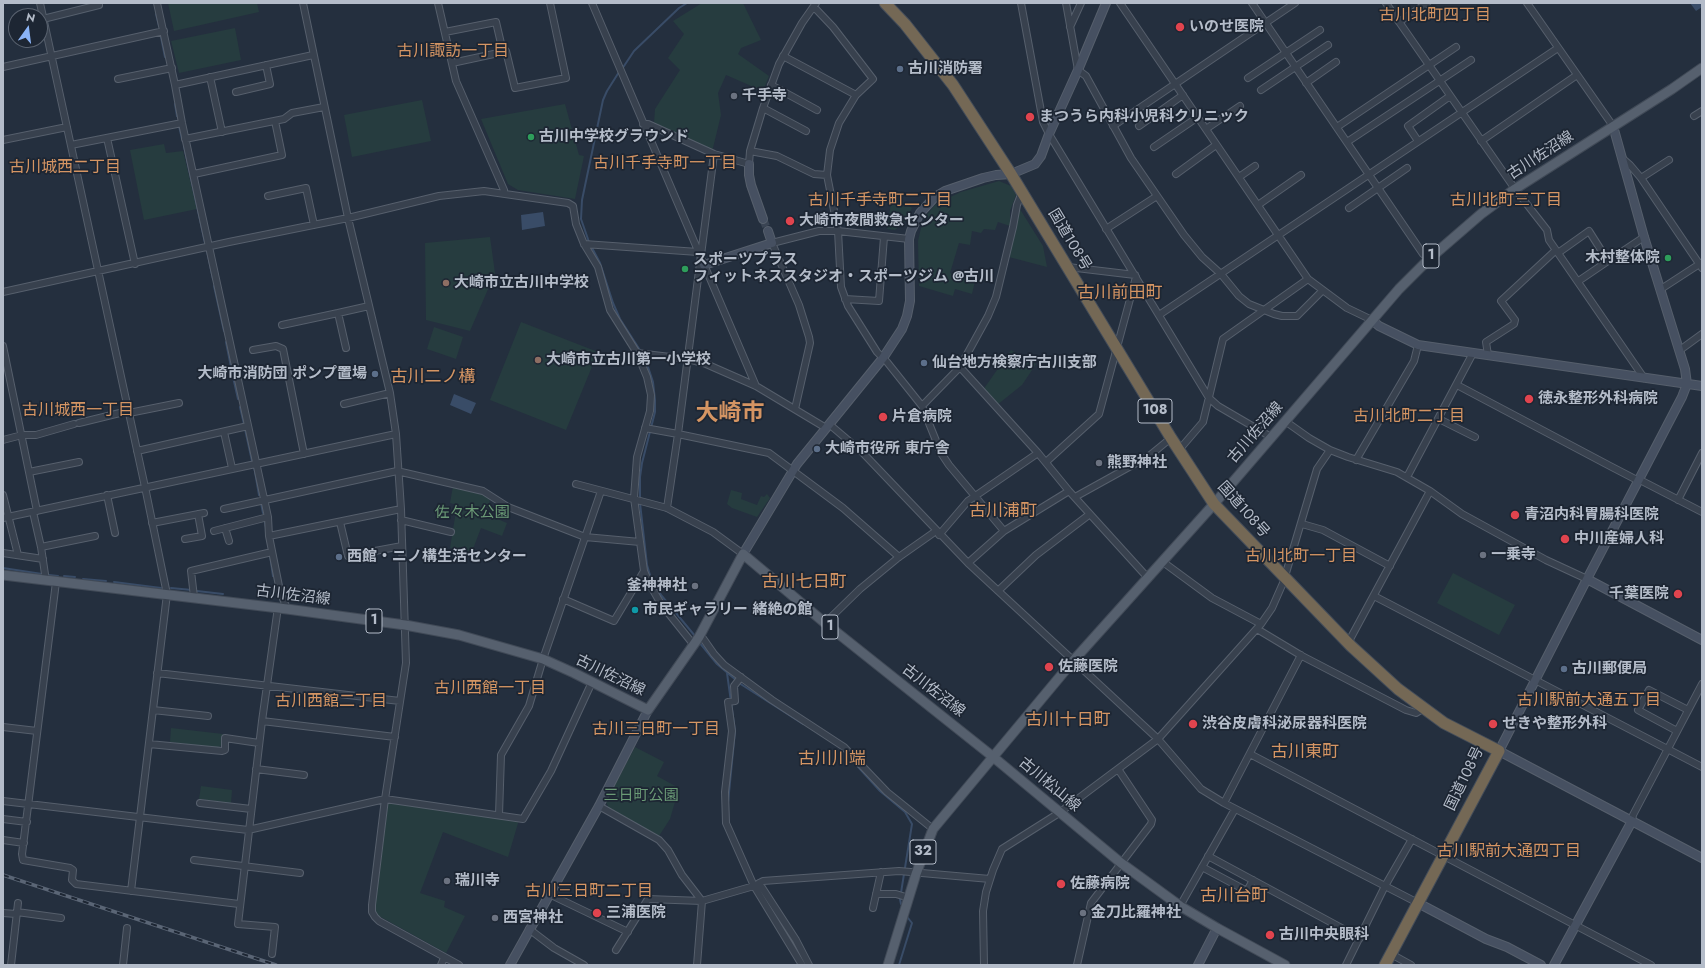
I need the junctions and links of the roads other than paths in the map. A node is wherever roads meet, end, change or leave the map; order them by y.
1 (157, 3) edge
2 (303, 3) edge
3 (438, 3) edge
4 (550, 3) edge
5 (592, 3) edge
6 (885, 3) edge
7 (1021, 3) edge
8 (1066, 3) edge
9 (1081, 3) edge
10 (1106, 3) edge
11 (1120, 3) edge
12 (1252, 3) edge
13 (1295, 3) edge
14 (1386, 3) edge
15 (1427, 3) edge
16 (1527, 3) edge
17 (99, 5) dead end
18 (815, 5) edge
19 (48, 18) edge
20 (1399, 22) junction
21 (1266, 23) junction
22 (1070, 27) junction
23 (1320, 30) dead end
24 (164, 31) junction
25 (445, 32) junction
26 (48, 39) edge
27 (1328, 45) dead end
28 (1456, 47) dead end
29 (1558, 48) junction
30 (503, 52) junction
31 (1286, 52) junction
32 (52, 55) junction
33 (314, 55) junction
34 (783, 56) junction
35 (1471, 60) dead end
36 (452, 62) junction
37 (1336, 62) dead end
38 (266, 65) junction
39 (1429, 65) junction
40 (3, 67) edge
41 (1296, 67) junction
42 (172, 68) junction
43 (1702, 68) edge
44 (1078, 70) junction
45 (1577, 75) junction
46 (210, 77) junction
47 (1248, 78) dead end
48 (118, 79) dead end
49 (1439, 81) junction
50 (1306, 83) junction
51 (1175, 84) junction
52 (175, 85) junction
53 (771, 85) junction
54 (1261, 90) dead end
55 (236, 92) dead end
56 (856, 95) junction
57 (1183, 95) junction
58 (1450, 96) junction
59 (1240, 106) dead end
60 (324, 107) junction
61 (763, 108) junction
62 (817, 110) dead end
63 (1702, 111) edge
64 (1461, 113) junction
65 (1694, 116) dead end
66 (1198, 117) junction
67 (275, 121) junction
68 (182, 123) junction
69 (643, 124) junction
70 (1113, 126) junction
71 (1139, 126) dead end
72 (1613, 126) junction
73 (67, 127) junction
74 (1336, 127) junction
75 (1206, 129) junction
76 (806, 131) dead end
77 (222, 132) junction
78 (1049, 134) junction
79 (107, 138) junction
80 (185, 139) junction
81 (3, 140) edge
82 (1418, 141) junction
83 (1481, 141) junction
84 (1347, 142) junction
85 (71, 145) junction
86 (1216, 145) junction
87 (1154, 147) dead end
88 (750, 151) junction
89 (714, 154) junction
90 (1621, 157) junction
91 (1669, 160) dead end
92 (749, 164) junction
93 (1255, 166) dead end
94 (1408, 168) dead end
95 (194, 174) junction
96 (1011, 174) junction
97 (1176, 174) dead end
98 (1368, 174) junction
99 (827, 175) junction
100 (1302, 175) dead end
101 (1239, 178) junction
102 (1641, 178) junction
103 (1378, 188) junction
104 (1515, 189) junction
105 (504, 190) dead end
106 (1022, 192) junction
107 (268, 196) dead end
108 (1157, 196) junction
109 (1258, 205) junction
110 (1349, 208) dead end
111 (348, 218) junction
112 (763, 219) tunnel mouth
113 (314, 225) junction
114 (1106, 228) junction
115 (838, 231) junction
116 (768, 232) tunnel mouth
117 (1278, 235) junction
118 (884, 237) junction
119 (1644, 237) junction
120 (909, 239) junction
121 (589, 244) junction
122 (772, 244) junction
123 (210, 247) junction
124 (1557, 252) junction
125 (699, 254) junction
126 (1429, 258) junction
127 (1608, 261) junction
128 (135, 264) junction
129 (1701, 265) edge
130 (704, 266) junction
131 (1068, 267) junction
132 (98, 272) junction
133 (1221, 274) junction
134 (1135, 276) junction
135 (1308, 279) junction
136 (1580, 280) dead end
137 (1661, 289) junction
138 (1322, 291) junction
139 (3, 292) edge
140 (845, 298) junction
141 (369, 306) junction
142 (1264, 310) junction
143 (338, 313) junction
144 (1159, 315) junction
145 (1372, 320) junction
146 (282, 325) dead end
147 (1702, 334) edge
148 (1418, 345) junction
149 (3, 346) edge
150 (1117, 347) junction
151 (346, 348) dead end
152 (253, 350) dead end
153 (1680, 350) junction
154 (641, 353) junction
155 (1473, 353) junction
156 (1488, 355) junction
157 (883, 358) junction
158 (687, 359) junction
159 (960, 367) junction
160 (1644, 378) junction
161 (1687, 384) junction
162 (1457, 385) junction
163 (756, 386) junction
164 (1702, 386) edge
165 (390, 393) junction
166 (1209, 398) junction
167 (179, 403) dead end
168 (344, 404) dead end
169 (922, 406) junction
170 (795, 409) junction
171 (129, 412) junction
172 (1439, 419) junction
173 (1285, 421) junction
174 (248, 426) junction
175 (828, 426) junction
176 (649, 429) junction
177 (224, 432) junction
178 (396, 434) junction
179 (678, 434) junction
180 (22, 435) junction
181 (1271, 437) junction
182 (1171, 438) junction
183 (1475, 438) dead end
184 (3, 440) edge
185 (1179, 450) junction
186 (1330, 450) junction
187 (137, 451) junction
188 (1038, 453) junction
189 (1702, 453) edge
190 (304, 454) junction
191 (1356, 460) junction
192 (79, 462) dead end
193 (1046, 462) junction
194 (256, 464) junction
195 (232, 468) junction
196 (397, 471) junction
197 (792, 471) junction
198 (29, 472) junction
199 (1407, 477) junction
200 (1640, 480) junction
201 (576, 484) dead end
202 (145, 487) junction
203 (601, 491) junction
204 (1069, 491) junction
205 (1430, 491) junction
206 (3, 495) edge
207 (107, 495) junction
208 (974, 496) junction
209 (1075, 497) junction
210 (264, 500) junction
211 (638, 500) junction
212 (1678, 500) junction
213 (1214, 504) junction
214 (667, 508) junction
215 (224, 509) dead end
216 (401, 509) junction
217 (35, 511) junction
218 (1702, 512) edge
219 (1090, 514) junction
220 (5, 517) edge
221 (268, 517) junction
222 (401, 520) junction
223 (340, 522) junction
224 (152, 523) junction
225 (1302, 524) junction
226 (225, 528) junction
227 (1004, 531) junction
228 (450, 532) dead end
229 (115, 533) dead end
230 (938, 533) junction
231 (209, 534) junction
232 (95, 536) dead end
233 (269, 536) junction
234 (585, 537) junction
235 (185, 539) dead end
236 (229, 541) dead end
237 (640, 542) junction
238 (402, 546) junction
239 (41, 547) junction
240 (272, 552) junction
241 (3, 553) edge
242 (743, 554) junction
243 (18, 555) junction
244 (899, 557) junction
245 (43, 559) junction
246 (1163, 562) junction
247 (968, 563) junction
248 (1390, 566) junction
249 (644, 571) junction
250 (3, 575) edge
251 (1285, 577) junction
252 (1148, 578) junction
253 (1587, 579) junction
254 (46, 581) junction
255 (56, 582) junction
256 (998, 591) junction
257 (167, 594) junction
258 (1374, 596) junction
259 (194, 597) junction
260 (564, 599) junction
261 (283, 608) junction
262 (825, 623) junction
263 (405, 625) junction
264 (1259, 626) junction
265 (697, 639) junction
266 (1702, 640) edge
267 (1348, 643) junction
268 (1302, 655) junction
269 (542, 659) junction
270 (1073, 661) junction
271 (157, 674) junction
272 (738, 680) junction
273 (1535, 681) junction
274 (592, 682) junction
275 (1702, 684) edge
276 (266, 686) junction
277 (400, 700) junction
278 (1424, 708) junction
279 (153, 710) junction
280 (648, 710) junction
281 (1688, 710) junction
282 (208, 716) dead end
283 (262, 721) junction
284 (3, 727) edge
285 (37, 731) junction
286 (1677, 731) junction
287 (395, 737) junction
288 (1158, 739) junction
289 (259, 743) junction
290 (149, 744) junction
291 (1668, 749) junction
292 (1499, 751) junction
293 (1250, 754) junction
294 (992, 756) junction
295 (1702, 767) edge
296 (256, 769) junction
297 (1118, 769) junction
298 (304, 775) dead end
299 (385, 799) junction
300 (3, 801) edge
301 (200, 803) dead end
302 (1224, 803) junction
303 (30, 804) junction
304 (599, 806) junction
305 (1235, 808) junction
306 (251, 809) junction
307 (1059, 813) junction
308 (499, 815) junction
309 (140, 817) junction
310 (3, 819) edge
311 (1632, 821) junction
312 (27, 822) junction
313 (933, 828) junction
314 (248, 830) junction
315 (1412, 839) junction
316 (3, 840) edge
317 (24, 843) junction
318 (1443, 855) junction
319 (1208, 856) junction
320 (1702, 858) edge
321 (194, 860) dead end
322 (1121, 864) junction
323 (244, 867) junction
324 (1202, 867) junction
325 (912, 871) junction
326 (881, 872) junction
327 (300, 874) dead end
328 (990, 879) junction
329 (1253, 880) junction
330 (757, 885) junction
331 (1385, 886) junction
332 (131, 891) junction
333 (550, 894) junction
334 (876, 894) junction
335 (907, 897) junction
336 (702, 902) junction
337 (18, 903) dead end
338 (1418, 903) junction
339 (239, 904) junction
340 (1180, 906) junction
341 (873, 908) dead end
342 (3, 912) edge
343 (16, 913) junction
344 (61, 918) dead end
345 (1575, 925) junction
346 (127, 928) dead end
347 (1217, 928) junction
348 (529, 930) junction
349 (628, 932) junction
350 (1360, 938) junction
351 (616, 950) dead end
352 (272, 954) dead end
353 (1391, 954) junction
354 (444, 958) junction
355 (574, 963) edge
356 (11, 965) edge
357 (123, 965) edge
358 (441, 965) edge
359 (459, 965) edge
360 (510, 965) edge
361 (584, 965) edge
362 (697, 965) edge
363 (802, 965) edge
364 (809, 965) edge
365 (888, 965) edge
366 (984, 965) edge
367 (1077, 965) edge
368 (1198, 965) edge
369 (1285, 965) edge
370 (1346, 965) edge
371 (1385, 965) edge
372 (1411, 965) edge
373 (1541, 965) edge
374 (1554, 965) edge
375 (1651, 965) edge

1 - 24 street
2 - 33 street
3 - 25 street
4 - 30 street
5 - 69 street
6 - 96 highway, 国道108号 / 108
7 - 78 street
8 - 22 street
9 - 22 street
10 - 44 street
11 - 51 street
12 - 21 street
13 - 21 street
14 - 20 street
15 - 20 street
16 - 29 street
17 - 19 street
18 - 34 street
18 - 56 street
20 - 39 street
21 - 31 street
21 - 51 street
22 - 44 street
23 - 31 street
24 - 32 street
24 - 42 street
25 - 30 street
25 - 36 street
26 - 32 street
27 - 41 street
28 - 39 street
29 - 45 street
29 - 64 street
30 - 36 street
31 - 41 street
31 - 47 street
32 - 40 street
32 - 73 street
33 - 38 street
33 - 60 street
34 - 53 street
34 - 56 street
35 - 49 street
36 - 105 street
37 - 50 street
38 - 46 street
38 - 55 street
39 - 49 street
39 - 74 street
41 - 50 street
41 - 54 street
42 - 48 street
42 - 52 street
43 - 72 main road, 古川佐沼線 / 1
44 - 70 street
44 - 78 street
45 - 72 street
45 - 83 street
46 - 52 street
46 - 77 street
49 - 58 street
49 - 84 street
50 - 74 street
51 - 57 street
51 - 70 street
52 - 68 street
53 - 61 street
53 - 62 street
56 - 99 street
57 - 66 street
57 - 71 street
58 - 64 street
58 - 82 street
59 - 75 street
60 - 67 street
60 - 111 street
61 - 76 street
61 - 88 street
63 - 65 street
64 - 82 street
64 - 83 street
66 - 75 street
66 - 87 street
67 - 77 street
67 - 95 street
68 - 79 street
68 - 80 street
69 - 89 street
69 - 125 street
70 - 108 street
72 - 90 street
72 - 104 main road, 古川佐沼線 / 1
73 - 81 street
73 - 85 street
74 - 84 street
75 - 86 street
77 - 80 street
78 - 96 street
78 - 114 street
79 - 85 street
79 - 128 street
80 - 95 street
82 - 98 street
83 - 104 street
84 - 98 street
85 - 132 street
86 - 97 street
86 - 101 street
88 - 92 street
88 - 99 street
89 - 92 street
89 - 125 street
90 - 102 street
90 - 119 street
91 - 102 street
92 - 112 street
93 - 101 street
94 - 103 street
95 - 123 street
96 - 106 highway, 国道108号 / 108
96 - 120 street
98 - 103 street
98 - 117 street
99 - 115 street
100 - 109 street
101 - 109 street
102 - 129 street
103 - 110 street
103 - 126 street
104 - 124 street
104 - 126 main road, 古川佐沼線 / 1
106 - 131 highway, 国道108号 / 108
106 - 159 street
107 - 113 street
108 - 114 street
108 - 133 street
109 - 117 street
111 - 113 street
111 - 121 street
111 - 141 street
113 - 123 street
114 - 134 street
115 - 118 street
115 - 122 street
115 - 140 street
116 - 122 street
117 - 133 street
117 - 135 street
118 - 120 street
118 - 140 street
119 - 127 street
119 - 137 street
120 - 157 street
121 - 125 street
121 - 154 street
122 - 130 street
122 - 170 street
123 - 128 street
123 - 174 street
124 - 127 street
124 - 156 street
124 - 160 street
125 - 130 street
125 - 158 street
126 - 145 main road, 古川佐沼線 / 1
127 - 136 street
128 - 132 street
129 - 137 street
130 - 163 street
131 - 134 street
131 - 150 highway, 国道108号 / 108
132 - 139 street
132 - 171 street
133 - 142 street
133 - 144 street
134 - 144 street
134 - 150 street
135 - 138 street
135 - 142 street
137 - 153 street
138 - 142 street
138 - 145 street
140 - 157 street
141 - 143 street
141 - 165 street
142 - 166 street
143 - 146 street
143 - 151 street
144 - 166 street
145 - 148 street
145 - 173 main road, 古川佐沼線 / 1
147 - 153 street
148 - 155 street
148 - 191 street
149 - 180 street
150 - 182 highway, 国道108号 / 108
150 - 193 street
152 - 190 street
153 - 161 street
154 - 158 street
154 - 176 street
155 - 156 street
155 - 162 street
156 - 160 street
157 - 169 street
157 - 175 street
158 - 163 street
158 - 179 street
159 - 169 street
159 - 188 street
160 - 161 street
161 - 164 street
161 - 200 street
162 - 172 street
162 - 200 street
163 - 170 street
165 - 168 street
165 - 178 street
166 - 181 street
166 - 185 street
167 - 171 street
169 - 208 street
170 - 175 street
171 - 180 street
171 - 187 street
172 - 183 street
172 - 199 street
173 - 181 main road, 古川佐沼線 / 1
173 - 186 street
174 - 177 street
174 - 194 street
175 - 197 street
175 - 230 street
176 - 179 street
176 - 211 street
177 - 187 street
177 - 195 street
178 - 190 street
178 - 196 street
179 - 197 street
179 - 214 street
180 - 184 street
180 - 198 street
181 - 213 main road, 古川佐沼線 / 1
182 - 185 highway, 国道108号 / 108
182 - 209 street
185 - 213 highway, 国道108号 / 108
186 - 191 street
186 - 225 street
187 - 202 street
188 - 193 street
188 - 208 street
189 - 212 street
190 - 194 street
191 - 199 street
192 - 198 street
193 - 204 street
194 - 195 street
194 - 210 street
195 - 202 street
196 - 210 street
196 - 216 street
196 - 234 street
197 - 242 street
197 - 244 street
198 - 217 street
199 - 205 street
200 - 212 street
200 - 253 street
201 - 203 street
202 - 207 street
202 - 224 street
203 - 211 street
203 - 234 street
204 - 209 street
204 - 227 street
205 - 248 street
205 - 253 street
206 - 220 street
207 - 217 street
207 - 229 street
208 - 227 street
208 - 230 street
209 - 219 street
210 - 215 street
210 - 221 street
211 - 214 street
211 - 237 street
212 - 218 street
213 - 246 main road, 古川佐沼線 / 1
213 - 251 highway, 国道108号 / 108
214 - 242 street
216 - 222 street
216 - 223 street
217 - 220 street
217 - 239 street
219 - 252 street
219 - 256 street
220 - 243 street
221 - 226 street
221 - 233 street
222 - 228 street
222 - 238 street
223 - 233 street
223 - 238 street
224 - 231 street
224 - 257 street
225 - 248 street
225 - 251 street
226 - 231 street
226 - 236 street
227 - 247 street
230 - 244 street
230 - 247 street
231 - 235 street
232 - 239 street
233 - 240 street
234 - 237 street
234 - 260 street
237 - 249 street
238 - 263 street
239 - 245 street
240 - 259 street
240 - 261 street
241 - 243 street
242 - 262 main road, 古川佐沼線 / 1
242 - 265 main road, 古川佐沼線
243 - 245 street
244 - 262 street
245 - 254 street
246 - 252 main road, 古川佐沼線 / 1
246 - 264 street
247 - 256 street
248 - 258 street
249 - 260 street
249 - 265 street
250 - 254 main road, 古川佐沼線 / 1
251 - 264 street
251 - 267 highway, 国道108号 / 108
252 - 270 main road, 古川佐沼線 / 1
253 - 266 street
253 - 273 street
254 - 255 main road, 古川佐沼線 / 1
255 - 257 main road, 古川佐沼線 / 1
255 - 285 street
256 - 270 street
257 - 259 main road, 古川佐沼線 / 1
257 - 271 street
258 - 267 street
258 - 273 street
259 - 261 main road, 古川佐沼線 / 1
260 - 269 street
261 - 263 main road, 古川佐沼線 / 1
261 - 276 street
262 - 294 main road, 古川佐沼線 / 1
263 - 269 main road, 古川佐沼線 / 1
263 - 277 street
264 - 268 street
264 - 288 street
265 - 272 street
265 - 280 main road, 古川佐沼線
267 - 278 highway, 国道108号 / 108
268 - 278 street
268 - 293 street
269 - 274 main road, 古川佐沼線 / 1
269 - 308 street
270 - 288 street
270 - 294 main road, 古川佐沼線 / 1
271 - 276 street
271 - 279 street
272 - 313 street
272 - 330 street
273 - 291 street
273 - 292 street
274 - 280 main road, 古川佐沼線 / 1
274 - 308 street
275 - 281 street
276 - 277 street
276 - 283 street
277 - 287 street
278 - 292 highway, 国道108号 / 108
279 - 282 street
279 - 290 street
280 - 304 street
281 - 286 street
281 - 286 street
283 - 287 street
283 - 289 street
284 - 285 street
285 - 303 street
286 - 291 street
287 - 299 street
288 - 297 street
288 - 302 street
289 - 290 street
289 - 296 street
290 - 309 street
291 - 295 street
291 - 311 street
292 - 311 street
292 - 318 highway, 国道108号
293 - 302 street
293 - 315 street
294 - 307 main road, 古川松山線
294 - 313 main road, 32
296 - 298 street
296 - 306 street
297 - 307 street
297 - 322 street
299 - 308 street
299 - 314 street
299 - 354 street
300 - 303 street
301 - 306 street
302 - 305 street
303 - 309 street
303 - 312 street
304 - 333 street
304 - 336 street
305 - 319 street
305 - 331 street
306 - 314 street
307 - 322 main road, 古川松山線
307 - 328 street
309 - 314 street
309 - 332 street
310 - 312 street
311 - 320 street
311 - 345 street
312 - 317 street
313 - 325 main road, 32
314 - 323 street
315 - 318 street
315 - 331 street
316 - 317 street
317 - 332 street
318 - 338 highway, 国道108号
318 - 345 street
319 - 324 street
319 - 329 street
321 - 323 street
322 - 340 main road, 古川松山線
322 - 367 street
323 - 327 street
323 - 339 street
324 - 329 street
324 - 340 street
325 - 326 street
325 - 328 street
325 - 335 main road, 32
326 - 330 street
326 - 334 street
328 - 366 street
329 - 350 street
330 - 336 street
330 - 363 street
330 - 364 street
331 - 338 street
331 - 350 street
332 - 339 street
333 - 348 street
333 - 349 street
334 - 335 street
334 - 341 street
335 - 365 main road, 32
336 - 349 street
336 - 362 street
337 - 343 street
338 - 353 highway, 国道108号
338 - 373 street
339 - 352 street
340 - 347 main road, 古川松山線
342 - 343 street
343 - 344 street
343 - 356 street
345 - 374 street
345 - 375 street
346 - 357 street
347 - 368 street
347 - 369 main road, 古川松山線
348 - 355 street
348 - 360 street
349 - 351 street
350 - 370 street
353 - 371 highway, 国道108号
353 - 372 street
354 - 358 street
354 - 359 street
355 - 361 street

